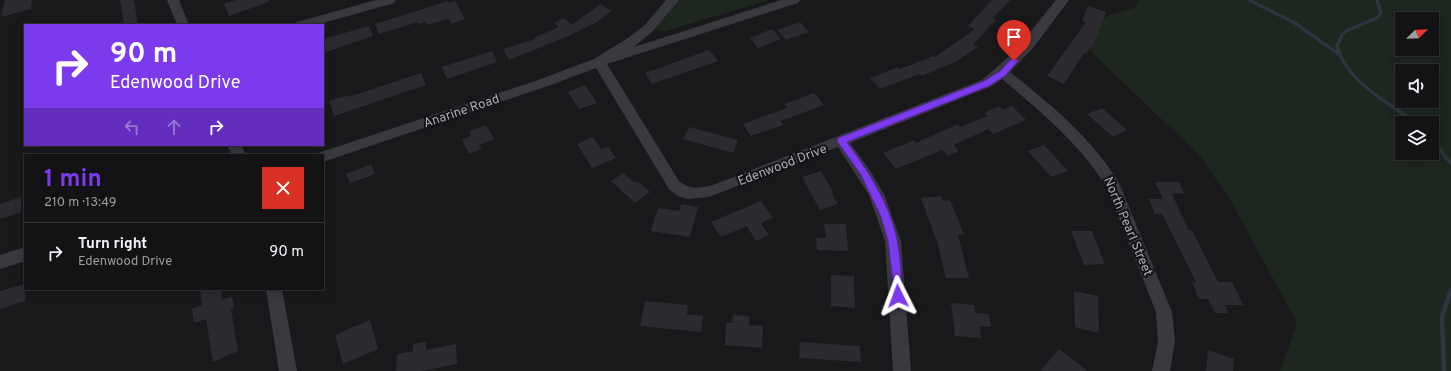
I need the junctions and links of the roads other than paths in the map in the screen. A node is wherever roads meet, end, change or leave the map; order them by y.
1 (173, 0) edge
2 (390, 0) edge
3 (673, 0) edge
4 (794, 0) edge
5 (1063, 0) edge
6 (183, 24) edge
7 (305, 24) edge
8 (599, 62) junction
9 (1003, 73) junction
10 (841, 141) junction
11 (324, 157) edge
12 (24, 254) edge
13 (0, 262) edge
14 (274, 290) edge
15 (288, 371) edge
16 (902, 371) edge
17 (1161, 371) edge

1 - 6 street
2 - 7 street
3 - 8 street, Anarine Road
4 - 8 street, Anarine Road
5 - 9 street, Edenwood Drive
8 - 10 street, Edenwood Drive
8 - 11 street, Anarine Road
9 - 10 street, Edenwood Drive
9 - 17 street, North Pearl Street
10 - 16 street
12 - 13 street
14 - 15 street

